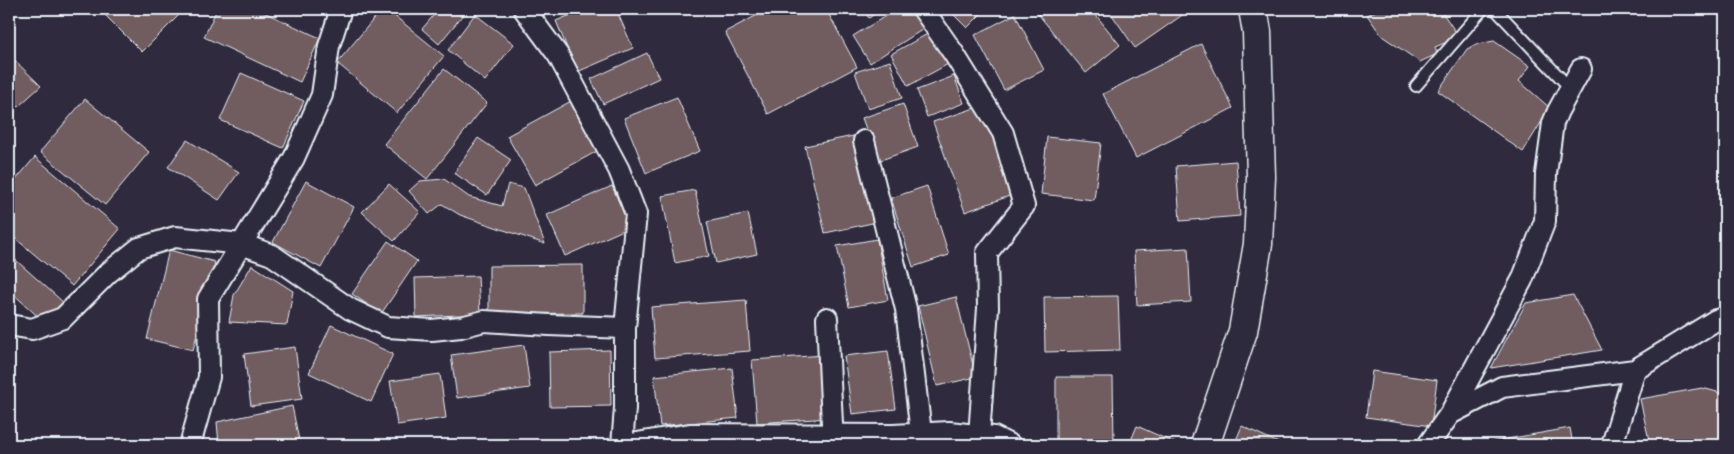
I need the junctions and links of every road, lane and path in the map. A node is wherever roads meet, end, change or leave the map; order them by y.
1 (341, 9) edge
2 (524, 9) edge
3 (923, 9) edge
4 (1253, 9) edge
5 (1483, 9) edge
6 (1495, 9) edge
7 (1581, 69) dead end
8 (1416, 86) dead end
9 (1570, 88) junction
10 (864, 141) dead end
11 (241, 244) junction
12 (826, 318) dead end
13 (1725, 318) edge
14 (9, 326) edge
15 (625, 328) junction
16 (1635, 370) junction
17 (1450, 414) junction
18 (922, 433) junction
19 (979, 436) junction
20 (834, 440) edge
21 (190, 445) edge
22 (623, 445) edge
23 (1010, 445) edge
24 (1205, 445) edge
25 (1428, 445) edge
26 (1612, 445) edge

1 - 11 street
2 - 15 street
3 - 19 street
4 - 24 street
5 - 8 lane
6 - 9 lane
7 - 9 street
9 - 17 street
10 - 18 street
11 - 14 street
11 - 15 street
11 - 21 street
12 - 20 street
13 - 16 street
15 - 22 street
16 - 17 street
16 - 26 street
17 - 25 street
18 - 19 street
18 - 20 street
19 - 23 street
20 - 22 street

